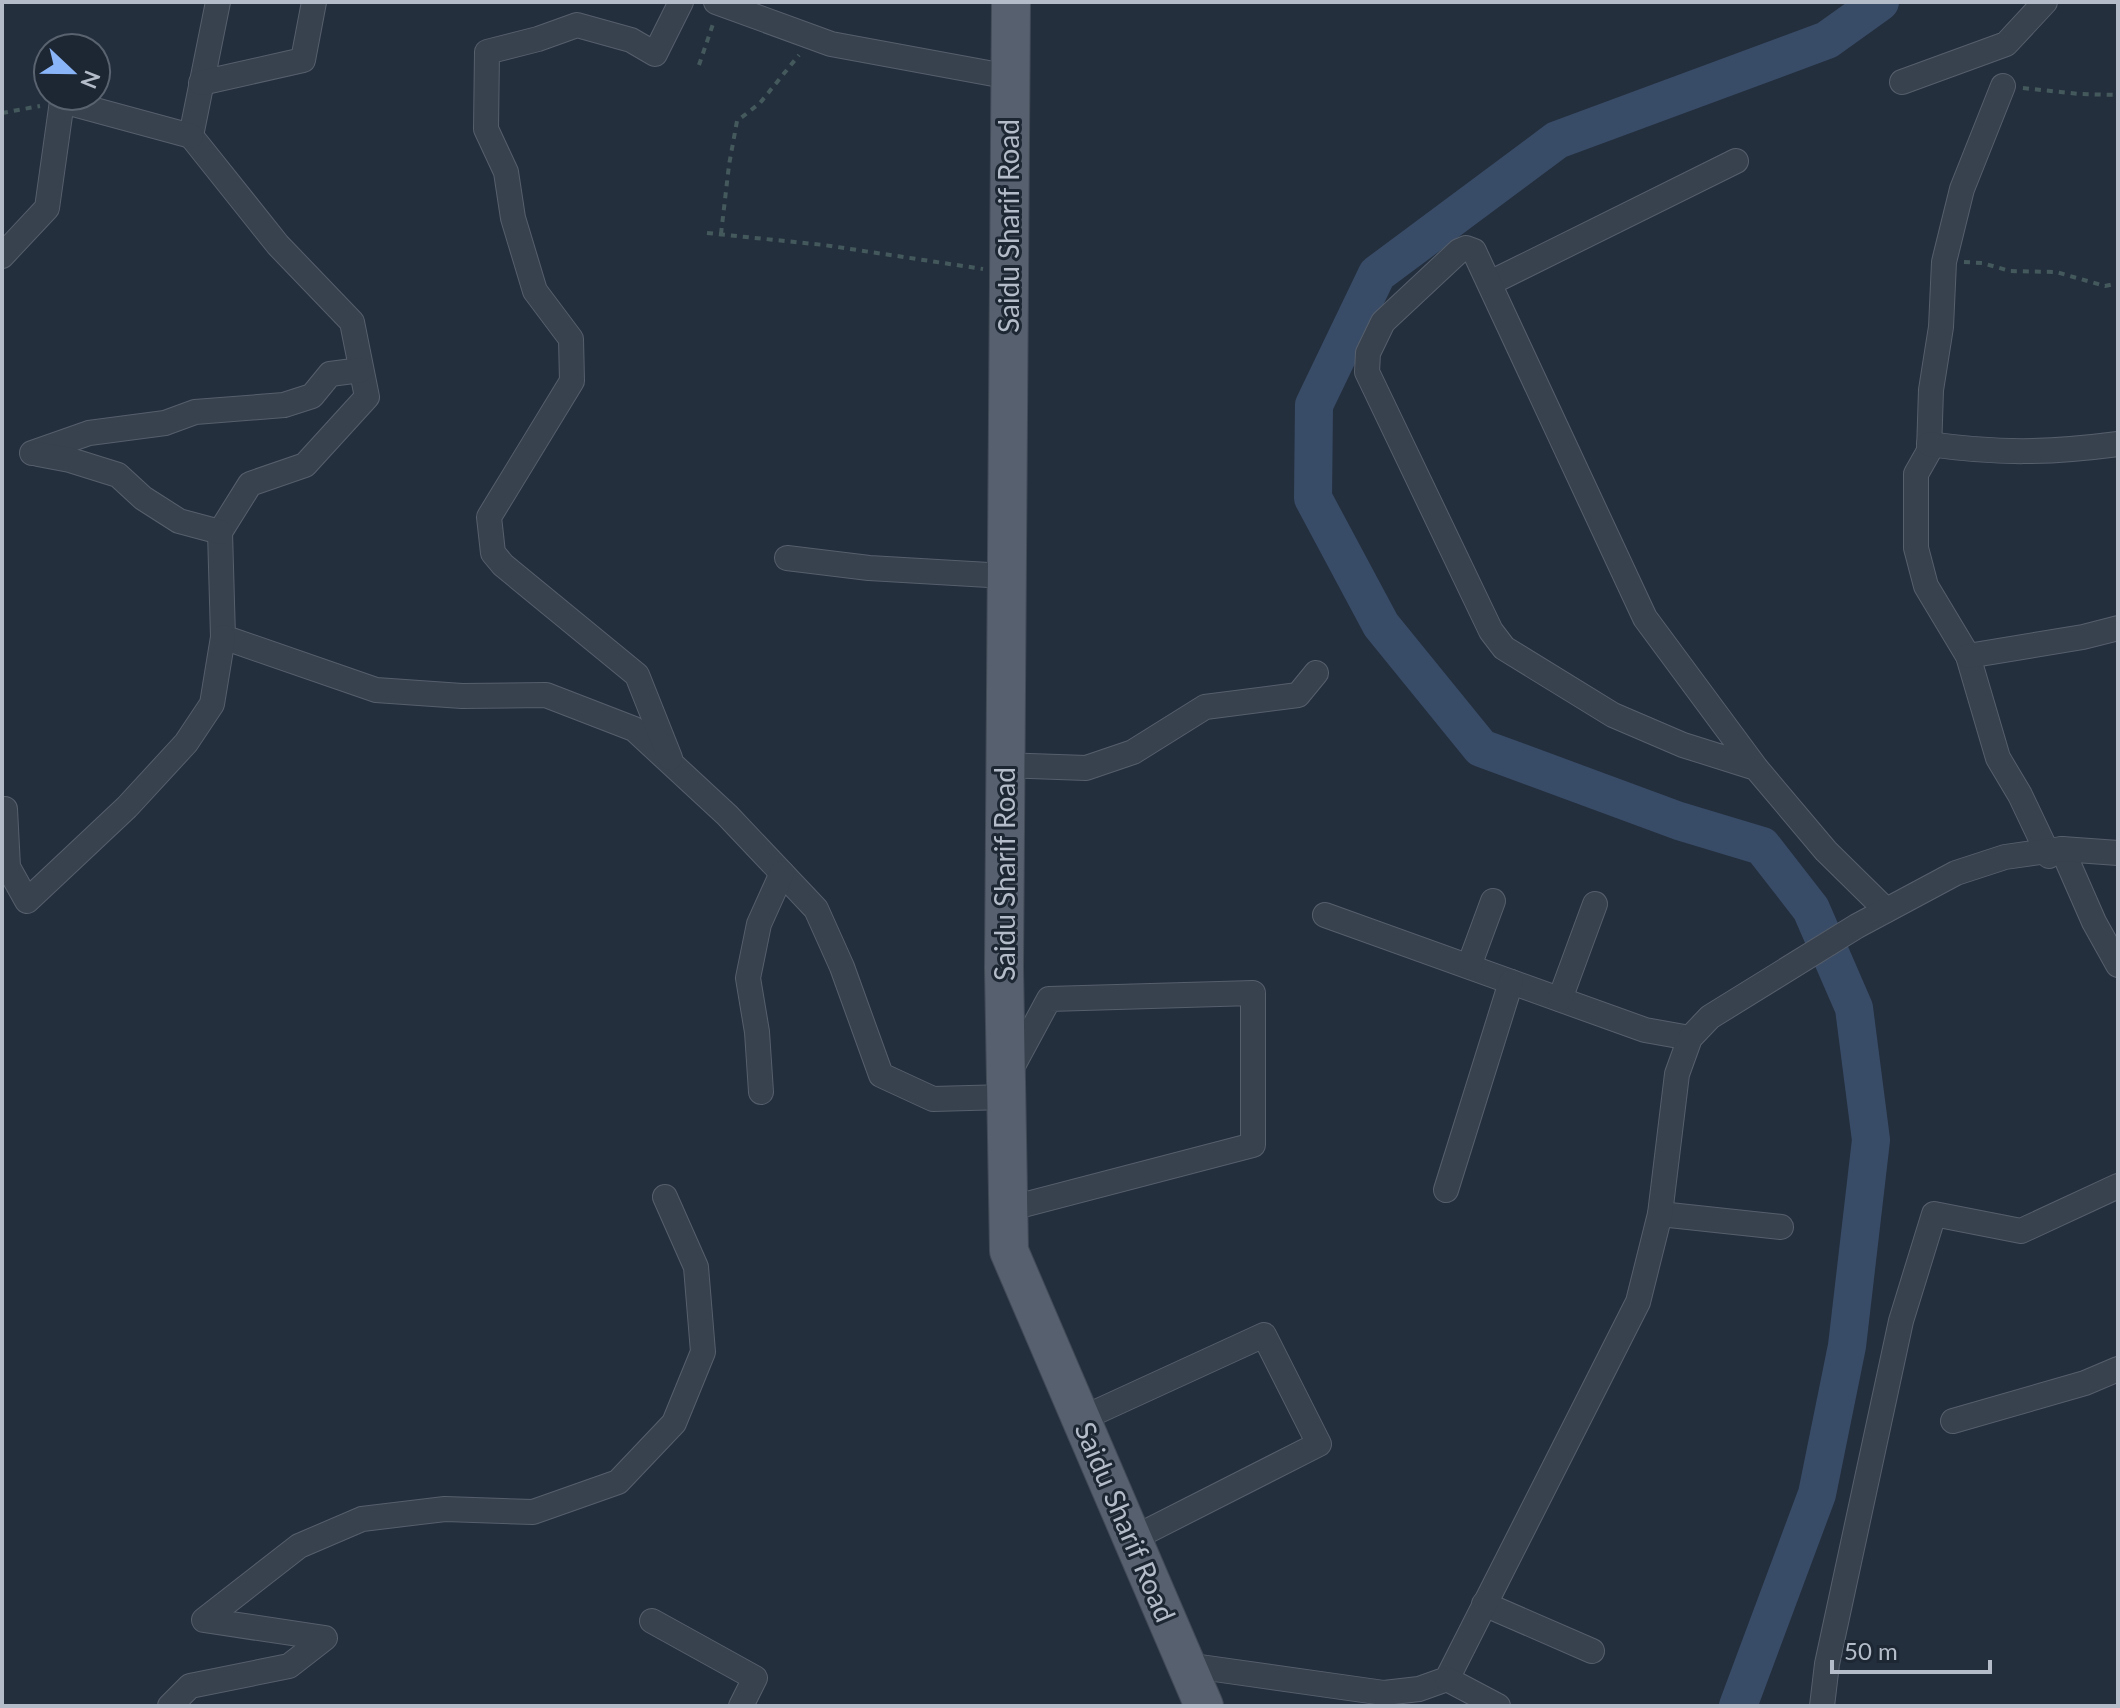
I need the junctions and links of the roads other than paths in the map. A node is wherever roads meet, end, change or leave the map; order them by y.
1 (218, 2) edge
2 (314, 2) edge
3 (681, 2) edge
4 (1011, 2) edge
5 (2045, 2) edge
6 (718, 3) edge
7 (1010, 77) junction
8 (1902, 82) dead end
9 (201, 83) junction
10 (2003, 86) road end
11 (191, 136) junction
12 (1736, 161) dead end
13 (2, 256) edge
14 (1490, 283) junction
15 (361, 370) junction
16 (1929, 444) junction
17 (2118, 444) edge
18 (220, 532) junction
19 (787, 558) dead end
20 (1006, 576) junction
21 (2118, 628) edge
22 (223, 637) junction
23 (1968, 656) junction
24 (1316, 673) dead end
25 (672, 764) junction
26 (1005, 765) junction
27 (1756, 768) junction
28 (2, 812) edge
29 (2052, 852) junction
30 (2118, 853) edge
31 (782, 873) junction
32 (1493, 901) dead end
33 (1595, 904) dead end
34 (1886, 910) junction
35 (1325, 915) dead end
36 (2118, 965) edge
37 (1469, 966) junction
38 (1511, 982) junction
39 (1560, 999) junction
40 (1690, 1038) junction
41 (1006, 1088) junction
42 (761, 1092) dead end
43 (2118, 1186) edge
44 (1446, 1190) dead end
45 (665, 1197) dead end
46 (1008, 1209) junction
47 (1660, 1214) junction
48 (1781, 1227) dead end
49 (2118, 1369) edge
50 (1081, 1419) junction
51 (1953, 1421) dead end
52 (1132, 1539) junction
53 (1484, 1604) junction
54 (652, 1621) dead end
55 (1592, 1651) dead end
56 (1186, 1665) junction
57 (1447, 1679) junction
58 (170, 1706) edge
59 (741, 1706) edge
60 (1204, 1706) edge
61 (1498, 1706) edge
62 (1822, 1706) edge

1 - 9 street
2 - 9 street
3 - 25 street
4 - 7 main road, Saidu Sharif Road
5 - 8 street
6 - 7 street
7 - 20 main road, Saidu Sharif Road
9 - 11 street
10 - 16 street
11 - 13 street
11 - 15 street
12 - 14 street
14 - 27 street
14 - 27 street
15 - 18 street
15 - 18 street
16 - 17 street
16 - 23 street
18 - 22 street
19 - 20 street
20 - 26 main road, Saidu Sharif Road
21 - 23 street
22 - 25 street
22 - 28 street
23 - 29 street
24 - 26 street
25 - 31 street
26 - 41 main road, Saidu Sharif Road
27 - 34 street
29 - 30 street
29 - 34 street
29 - 36 street
31 - 41 street
31 - 42 street
32 - 37 street
33 - 39 street
34 - 40 street
35 - 37 street
37 - 38 street
38 - 39 street
38 - 44 street
39 - 40 street
40 - 47 street
41 - 46 main road, Saidu Sharif Road
41 - 46 street
43 - 62 street
45 - 58 street
46 - 50 main road, Saidu Sharif Road
47 - 48 street
47 - 53 street
49 - 51 street
50 - 52 main road, Saidu Sharif Road
50 - 52 street
52 - 56 main road, Saidu Sharif Road
53 - 55 street
53 - 57 street
54 - 59 street
56 - 57 street
56 - 60 main road, Saidu Sharif Road
57 - 61 street

